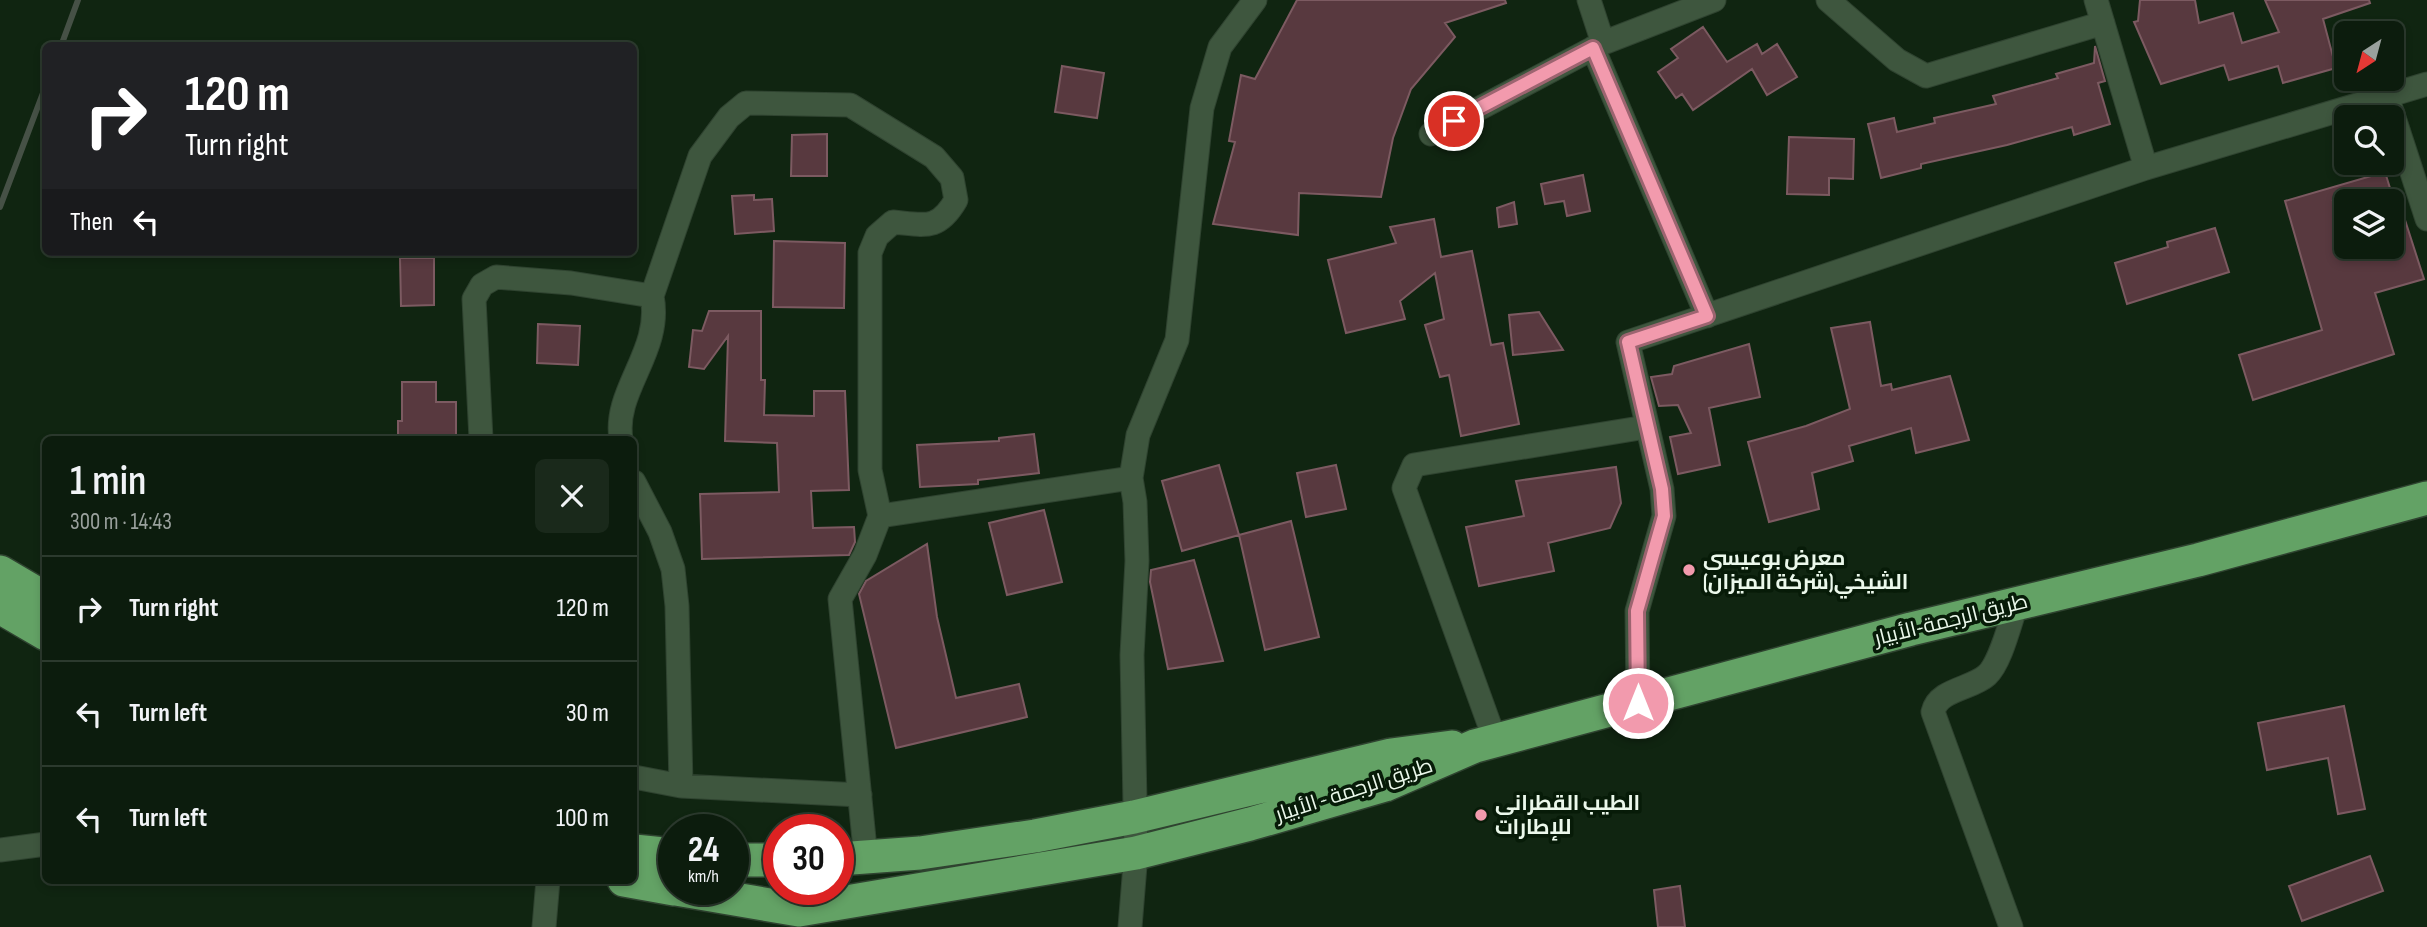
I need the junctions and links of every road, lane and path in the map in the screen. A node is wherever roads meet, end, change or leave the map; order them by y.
1 (1255, 0) edge
2 (1589, 0) edge
3 (1714, 0) edge
4 (1828, 0) edge
5 (2096, 0) edge
6 (2103, 23) junction
7 (1598, 45) junction
8 (2427, 84) edge
9 (2387, 96) junction
10 (1431, 134) dead end
11 (2146, 168) junction
12 (2427, 219) edge
13 (652, 296) junction
14 (1707, 316) junction
15 (1646, 427) junction
16 (481, 436) edge
17 (621, 436) edge
18 (1131, 478) junction
19 (637, 488) edge
20 (2427, 498) edge
21 (880, 516) junction
22 (0, 572) edge
23 (42, 596) edge
24 (2017, 603) junction
25 (0, 607) edge
26 (42, 632) edge
27 (1638, 703) junction
28 (1485, 743) junction
29 (637, 778) edge
30 (681, 786) junction
31 (860, 795) junction
32 (1134, 817) junction
33 (854, 843) edge
34 (42, 845) edge
35 (0, 850) edge
36 (637, 851) edge
37 (658, 853) edge
38 (1136, 853) junction
39 (854, 859) edge
40 (637, 882) edge
41 (548, 884) edge
42 (658, 886) edge
43 (744, 905) edge
44 (800, 918) edge
45 (544, 927) edge
46 (1130, 927) edge
47 (2011, 927) edge

1 - 18 street
2 - 7 street
3 - 7 street
4 - 6 street
5 - 6 street
6 - 11 street
7 - 10 street
7 - 14 street
8 - 9 street
9 - 11 street
9 - 12 street
11 - 14 street
13 - 16 street
13 - 17 street
13 - 21 street
14 - 15 street
15 - 27 street
15 - 28 street
18 - 21 street
18 - 32 street
19 - 30 street
20 - 24 highway, طريق الرجمة-الأبيار
21 - 31 street
22 - 23 highway
24 - 27 highway, طريق الرجمة-الأبيار
24 - 47 street
25 - 26 highway
27 - 28 highway, طريق الرجمة-الأبيار
28 - 32 highway, طريق الرجمة - الأبيار
28 - 38 highway, طريق الرجمة - الأبيار
29 - 30 street
30 - 31 street
31 - 33 street
32 - 38 street
32 - 39 highway, طريق الرجمة - الأبيار
34 - 35 street
36 - 37 highway
38 - 44 highway, طريق الرجمة - الأبيار
38 - 46 street
40 - 42 highway, طريق الرجمة - الأبيار
41 - 45 street
43 - 44 highway, طريق الرجمة - الأبيار

